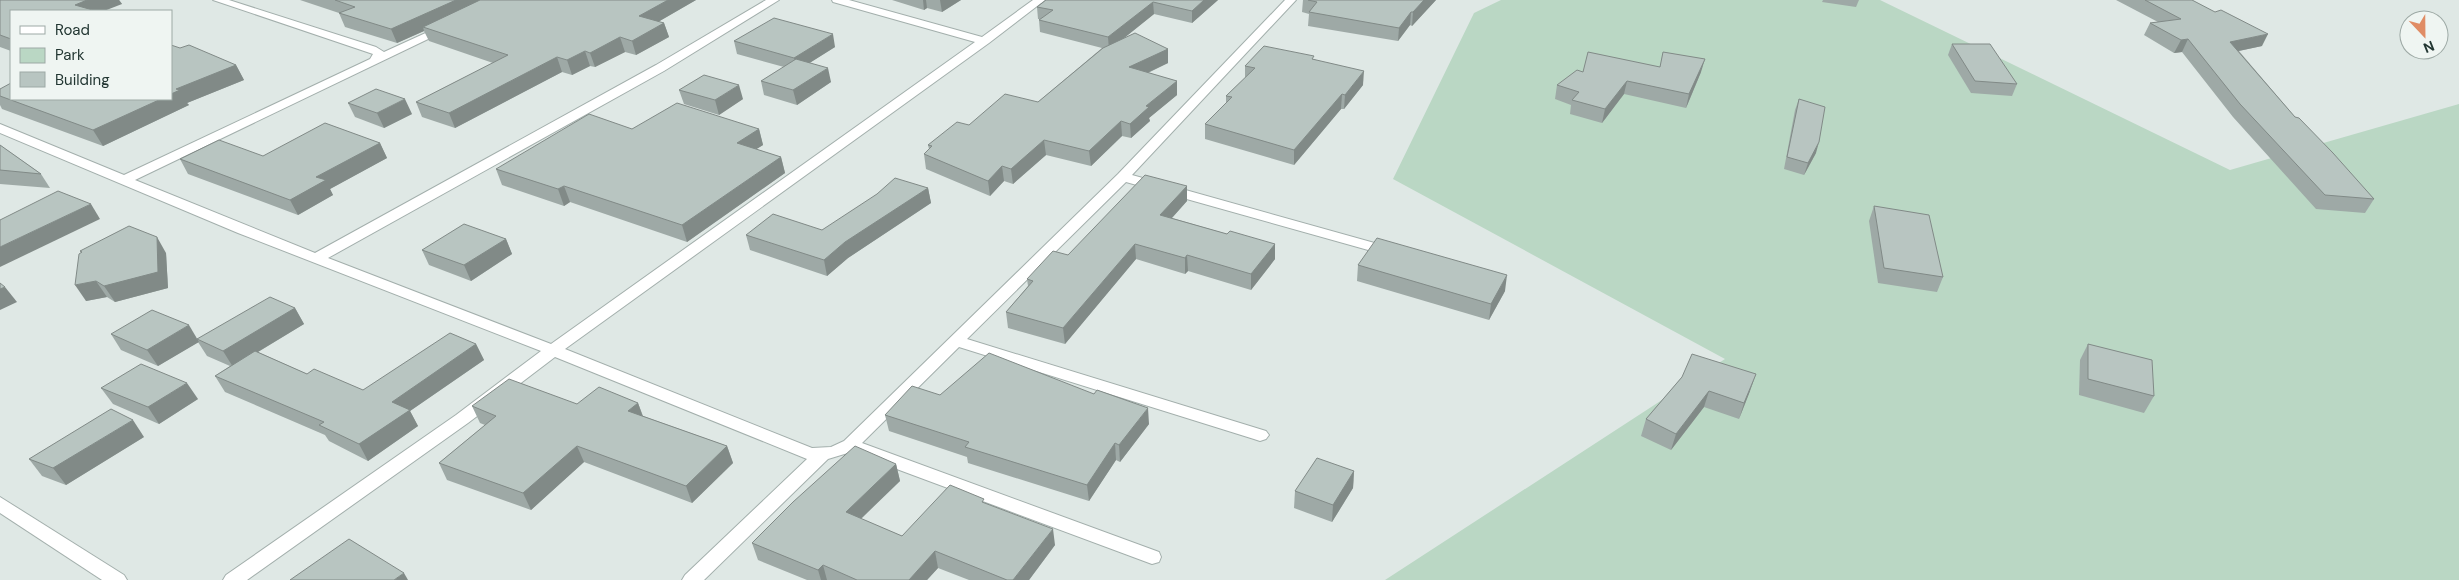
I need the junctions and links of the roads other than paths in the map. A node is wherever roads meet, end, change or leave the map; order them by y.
1 (774, 0) edge
2 (837, 0) edge
3 (1040, 0) edge
4 (1291, 0) edge
5 (228, 1) edge
6 (453, 24) edge
7 (985, 41) junction
8 (376, 59) junction
9 (0, 128) edge
10 (1123, 177) junction
11 (124, 180) junction
12 (1407, 256) edge
13 (316, 258) junction
14 (955, 341) junction
15 (553, 350) junction
16 (1260, 435) dead end
17 (850, 445) junction
18 (823, 454) junction
19 (0, 504) edge
20 (1152, 557) dead end
21 (117, 580) edge
22 (233, 580) edge
23 (692, 580) edge

1 - 13 street
2 - 7 street
3 - 7 street
4 - 10 street
5 - 8 street
6 - 8 street
7 - 15 street
8 - 11 street
9 - 11 street
10 - 12 street
10 - 14 street
11 - 13 street
13 - 15 street
14 - 16 street
14 - 17 street
15 - 18 street
15 - 22 street
17 - 18 street
17 - 20 street
18 - 23 street
19 - 21 street

